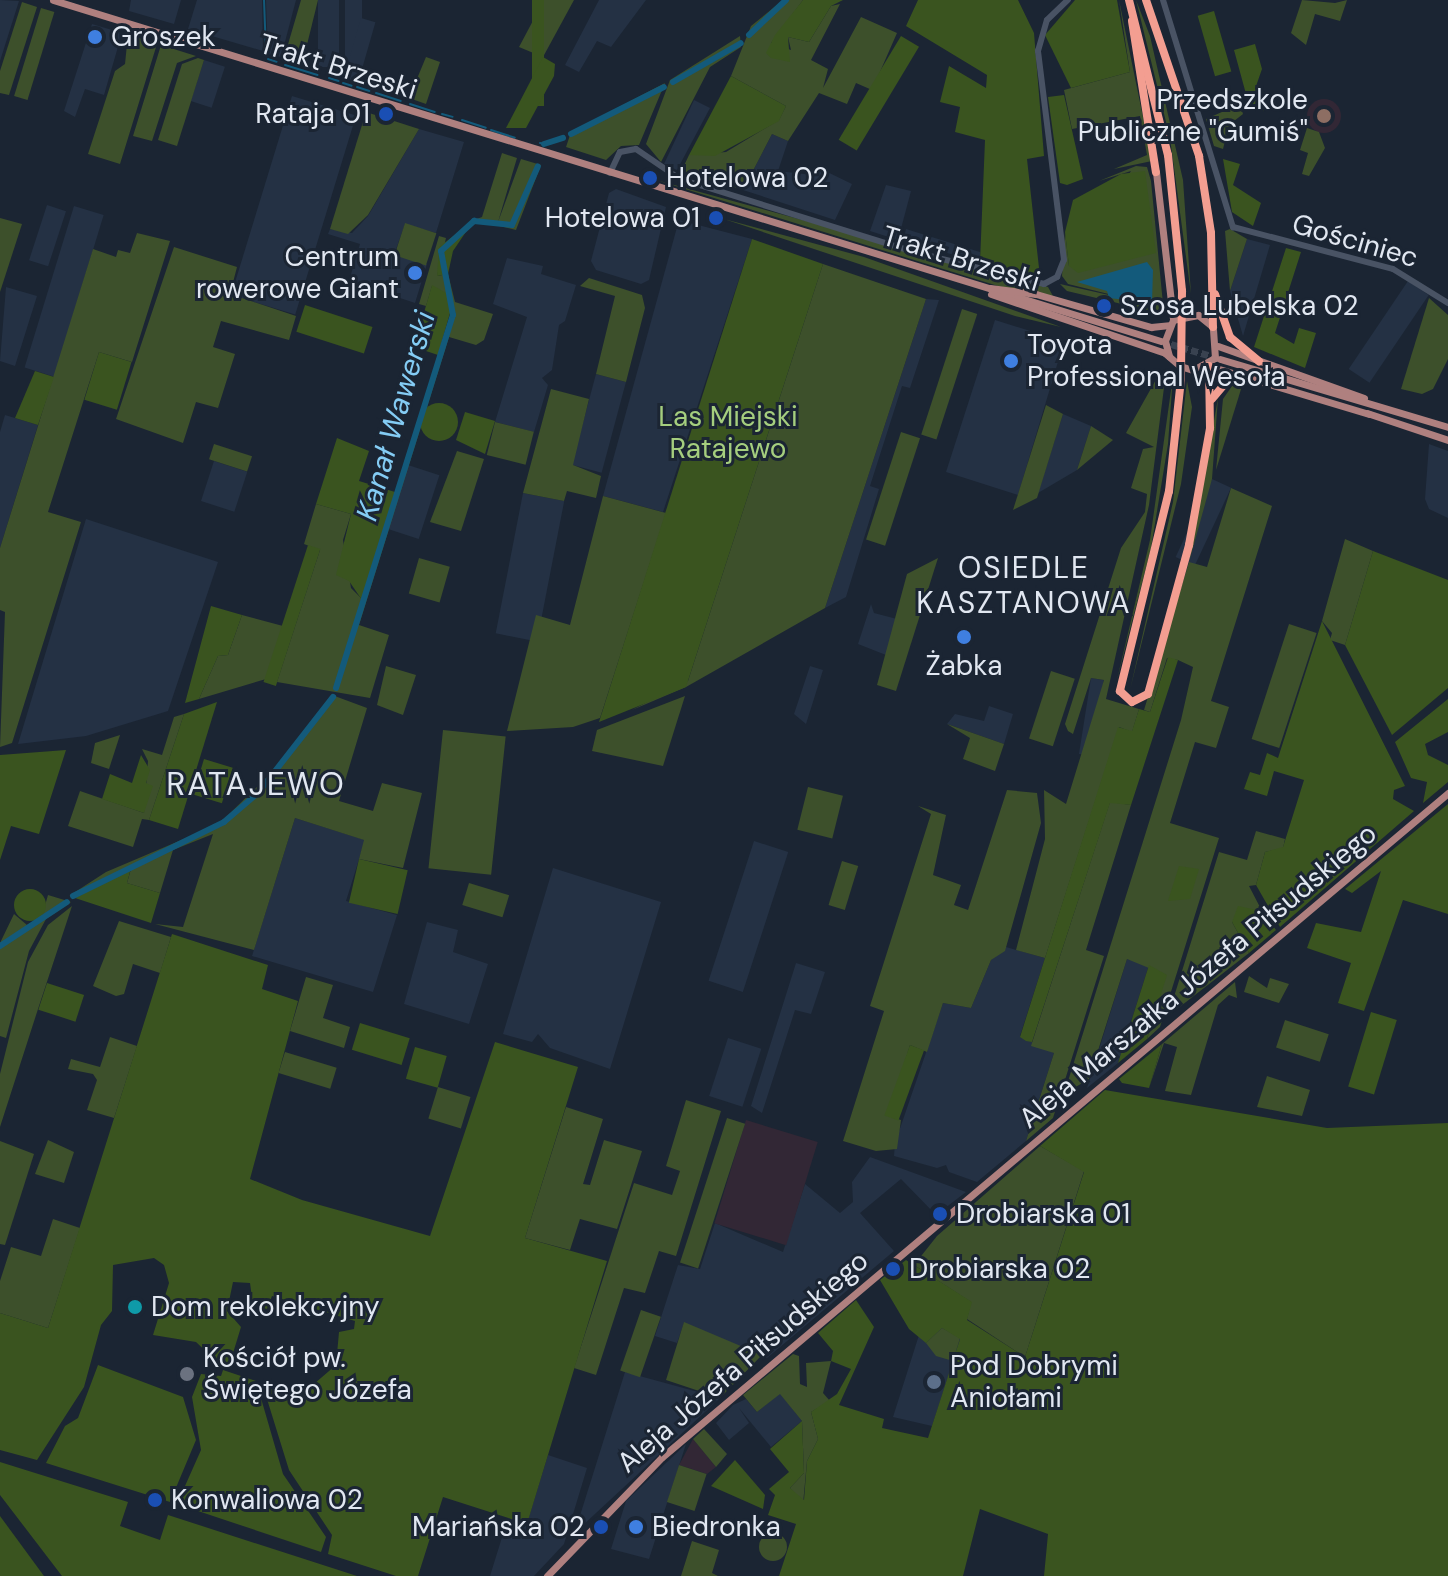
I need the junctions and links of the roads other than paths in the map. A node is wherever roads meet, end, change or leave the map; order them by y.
1 (53, 0) edge
2 (1068, 0) edge
3 (1146, 0) edge
4 (1163, 0) edge
5 (1131, 4) edge
6 (1156, 172) joint
7 (610, 175) junction
8 (1213, 283) junction
9 (982, 288) junction
10 (1448, 303) edge
11 (1171, 322) junction
12 (1213, 327) junction
13 (1161, 341) tunnel mouth
14 (1218, 346) junction
15 (1169, 356) junction
16 (1220, 359) tunnel mouth
17 (1259, 361) junction
18 (1209, 366) junction
19 (1250, 379) junction
20 (1311, 389) junction
21 (1211, 400) junction
22 (1376, 404) junction
23 (1369, 414) junction
24 (1448, 427) edge
25 (1448, 440) edge
26 (1448, 793) edge
27 (977, 1192) joint
28 (547, 1576) edge

1 - 7 main road, Trakt Brzeski
2 - 7 street, Trakt Brzeski
3 - 8 highway
4 - 10 street, Gościniec
5 - 6 highway
5 - 21 highway
6 - 11 main road
7 - 9 main road, Trakt Brzeski
8 - 12 highway
8 - 17 highway
9 - 11 main road
9 - 13 main road, Trakt Brzeski
9 - 15 main road
11 - 12 main road
11 - 15 main road
12 - 14 main road
14 - 17 main road
14 - 18 main road
15 - 18 main road
16 - 20 main road
17 - 22 main road
18 - 19 main road
18 - 21 highway
19 - 21 highway
19 - 23 main road
20 - 22 main road
20 - 23 main road
22 - 24 main road
23 - 25 main road
26 - 27 main road, Aleja Marszałka Józefa Piłsudskiego
27 - 28 main road, Aleja Józefa Piłsudskiego

